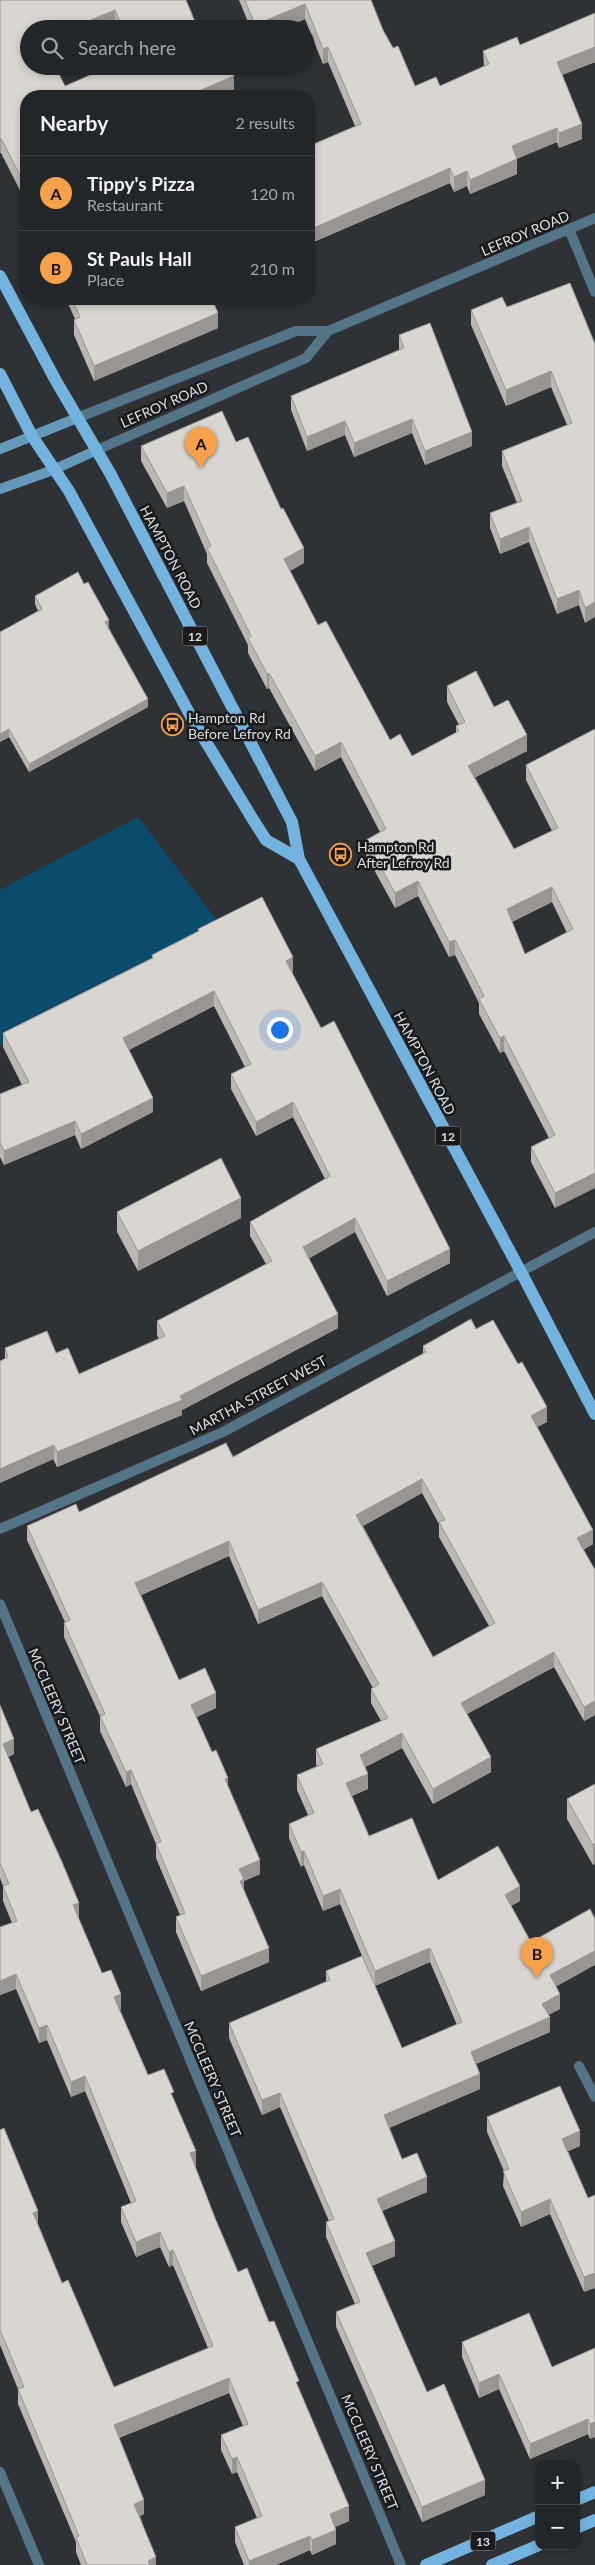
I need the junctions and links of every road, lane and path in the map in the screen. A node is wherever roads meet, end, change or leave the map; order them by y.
1 (595, 218) edge
2 (569, 229) junction
3 (0, 276) edge
4 (595, 292) edge
5 (328, 331) junction
6 (0, 374) edge
7 (77, 418) junction
8 (32, 436) junction
9 (0, 449) edge
10 (97, 450) junction
11 (53, 470) junction
12 (0, 489) edge
13 (299, 859) junction
14 (595, 1232) edge
15 (521, 1272) junction
16 (595, 1414) edge
17 (0, 1529) edge
18 (0, 1604) edge
19 (579, 2066) dead end
20 (595, 2097) edge
21 (0, 2472) edge
22 (595, 2492) edge
23 (580, 2498) edge
24 (535, 2518) edge
25 (595, 2520) edge
26 (580, 2526) edge
27 (535, 2547) edge
28 (39, 2565) edge
29 (401, 2565) edge
30 (426, 2565) edge
31 (492, 2565) edge

1 - 2 street, LEFROY ROAD
2 - 4 street
2 - 5 street, LEFROY ROAD
3 - 7 main road, HAMPTON ROAD / 12
5 - 7 street, LEFROY ROAD
5 - 10 street, LEFROY ROAD
6 - 8 main road
7 - 8 street, LEFROY ROAD
7 - 10 main road, HAMPTON ROAD / 12
8 - 9 street, LEFROY ROAD
8 - 11 main road
10 - 11 street, LEFROY ROAD
10 - 13 main road, HAMPTON ROAD / 12
11 - 12 street, LEFROY ROAD
11 - 13 main road
13 - 15 main road, HAMPTON ROAD / 12
14 - 15 street, MARTHA STREET WEST
15 - 16 main road, HAMPTON ROAD / 12
15 - 17 street, MARTHA STREET WEST
18 - 29 street, MCCLEERY STREET
19 - 20 street
21 - 28 street
22 - 23 main road
24 - 30 main road, 13
25 - 26 main road
27 - 31 main road, 13

